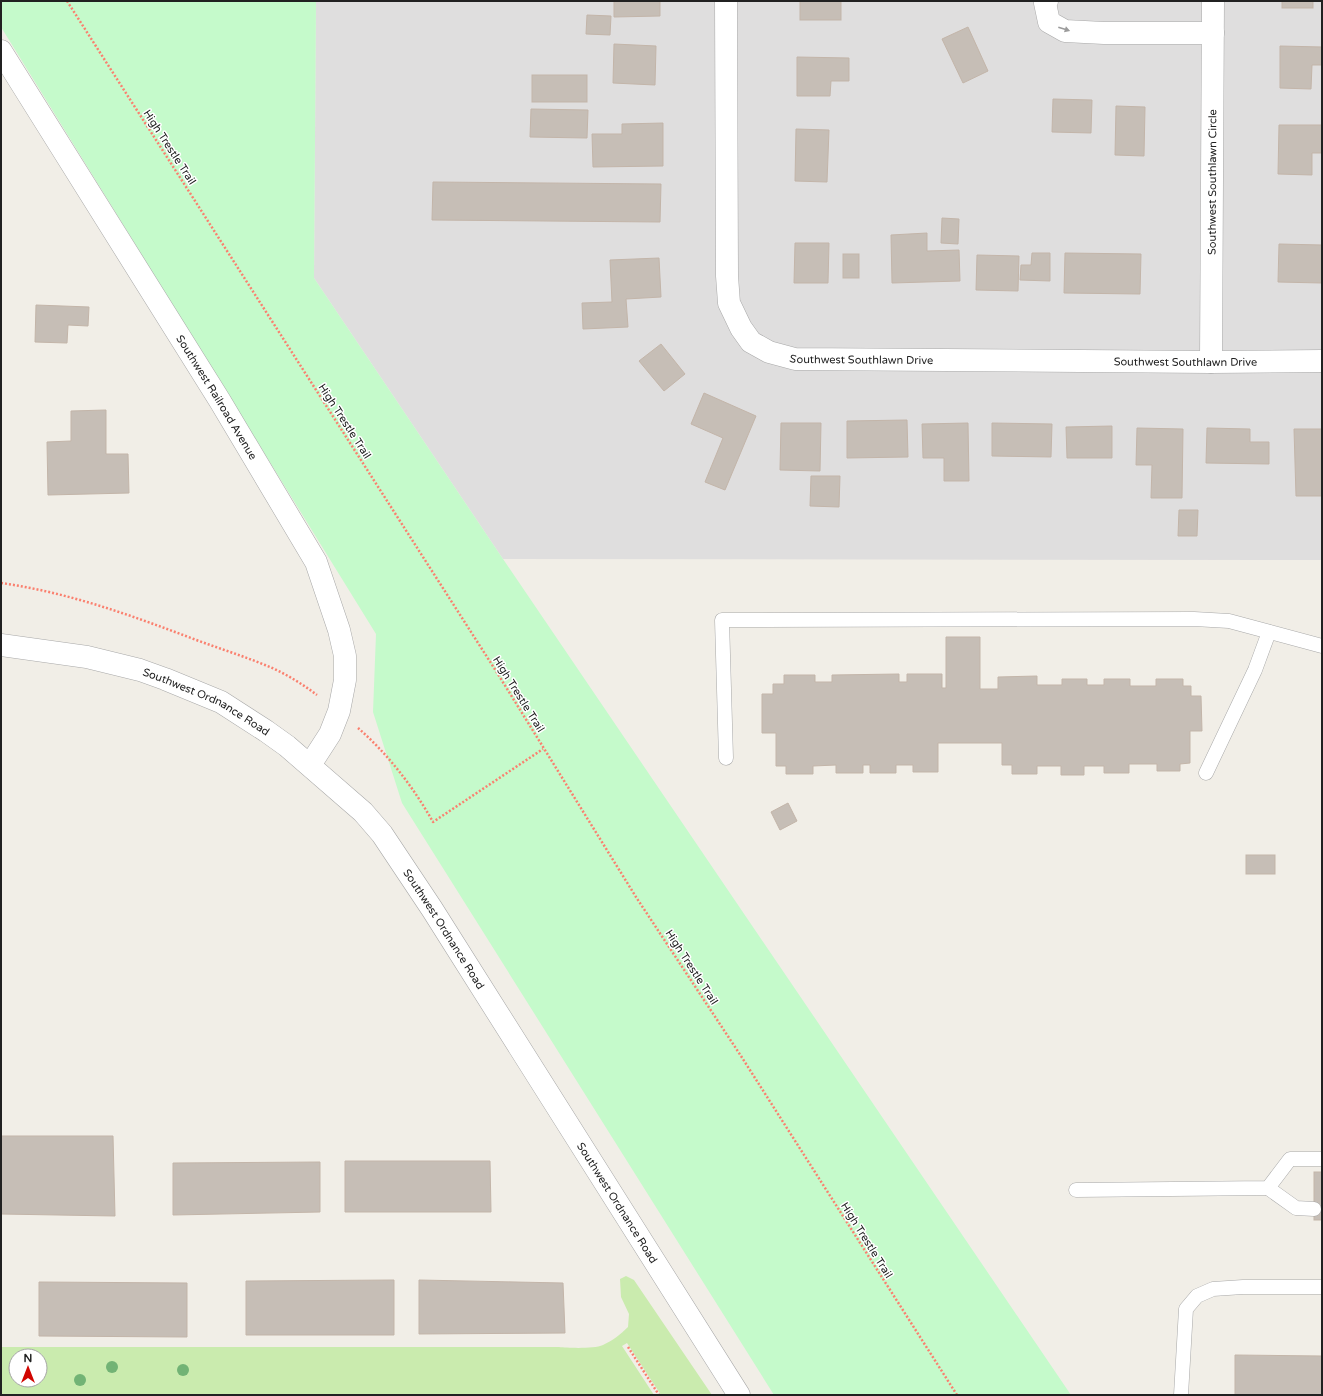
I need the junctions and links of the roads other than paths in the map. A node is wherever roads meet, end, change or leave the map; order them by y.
1 (726, 1) edge
2 (1047, 1) edge
3 (1214, 1) edge
4 (1213, 32) junction
5 (1, 51) edge
6 (1322, 361) edge
7 (1211, 362) junction
8 (1270, 632) junction
9 (1, 645) edge
10 (1322, 646) edge
11 (726, 758) dead end
12 (310, 765) junction
13 (1206, 773) dead end
14 (1322, 1159) edge
15 (1268, 1188) junction
16 (1076, 1190) dead end
17 (1314, 1209) dead end
18 (1322, 1287) edge
19 (739, 1395) edge
20 (1181, 1395) edge

1 - 7 street, Southwest Southlawn Drive
2 -> 4 street
3 - 4 street, Southwest Southlawn Circle
4 - 7 street, Southwest Southlawn Circle
5 - 12 street, Southwest Railroad Avenue
6 - 7 street, Southwest Southlawn Drive
8 - 10 lane
8 - 11 lane
8 - 13 lane
9 - 12 street, Southwest Ordnance Road
12 - 19 street, Southwest Ordnance Road
14 - 15 lane
15 - 16 lane
15 - 17 lane
18 - 20 lane

